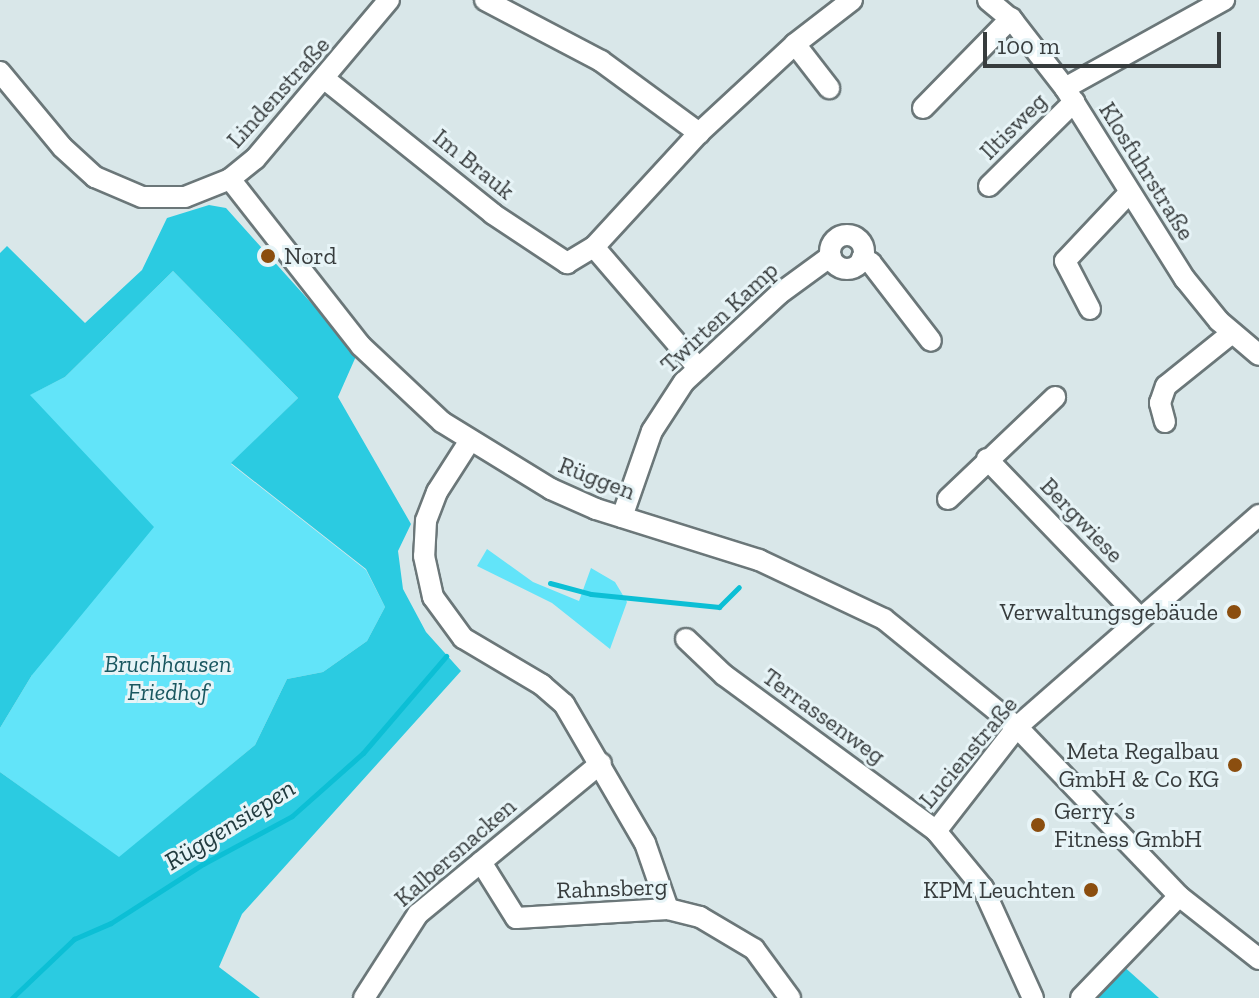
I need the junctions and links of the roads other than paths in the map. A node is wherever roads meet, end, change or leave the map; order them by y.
1 (389, 0) edge
2 (485, 0) edge
3 (852, 0) edge
4 (988, 0) edge
5 (1224, 0) edge
6 (1011, 18) junction
7 (795, 44) junction
8 (0, 72) edge
9 (326, 80) junction
10 (829, 88) dead end
11 (1070, 95) junction
12 (923, 108) dead end
13 (699, 133) junction
14 (230, 179) junction
15 (989, 186) dead end
16 (1129, 193) junction
17 (594, 247) junction
18 (1090, 309) dead end
19 (1232, 333) junction
20 (931, 341) dead end
21 (1259, 355) edge
22 (698, 368) junction
23 (1055, 397) dead end
24 (1165, 422) dead end
25 (469, 442) junction
26 (987, 459) junction
27 (948, 499) dead end
28 (1259, 515) edge
29 (622, 517) junction
30 (1139, 617) junction
31 (686, 639) dead end
32 (1017, 727) junction
33 (601, 763) junction
34 (936, 831) junction
35 (481, 862) junction
36 (1179, 896) junction
37 (668, 909) junction
38 (1259, 959) edge
39 (364, 998) edge
40 (790, 998) edge
41 (1033, 998) edge
42 (1081, 998) edge

1 - 9 street, Lindenstraße
2 - 13 street
3 - 7 street, Im Brauk
4 - 6 street, Klosfuhrstraße
5 - 11 street, Iltisweg
6 - 11 street, Klosfuhrstraße
6 - 12 street
7 - 10 street
7 - 13 street, Im Brauk
8 - 14 street, Lindenstraße
9 - 14 street, Lindenstraße
9 - 17 street, Im Brauk
11 - 15 street, Iltisweg
11 - 16 street, Klosfuhrstraße
13 - 17 street, Im Brauk
14 - 25 street, Rüggen
16 - 18 street
16 - 19 street, Klosfuhrstraße
17 - 22 street
19 - 21 street, Klosfuhrstraße
19 - 24 street
20 - 22 street, Twirten Kamp
22 - 29 street, Twirten Kamp
23 - 26 street
25 - 29 street, Rüggen
25 - 33 street
26 - 27 street
26 - 30 street, Bergwiese
28 - 30 street, Lucienstraße
29 - 32 street, Rüggen
30 - 32 street, Lucienstraße
31 - 34 street, Terrassenweg
32 - 34 street, Lucienstraße
32 - 36 street, Rüggen
33 - 35 street, Kalbersnacken
33 - 37 street
34 - 41 street, Lucienstraße
35 - 37 street, Rahnsberg
35 - 39 street, Kalbersnacken
36 - 38 street, Rüggen
36 - 42 street
37 - 40 street, Rahnsberg

